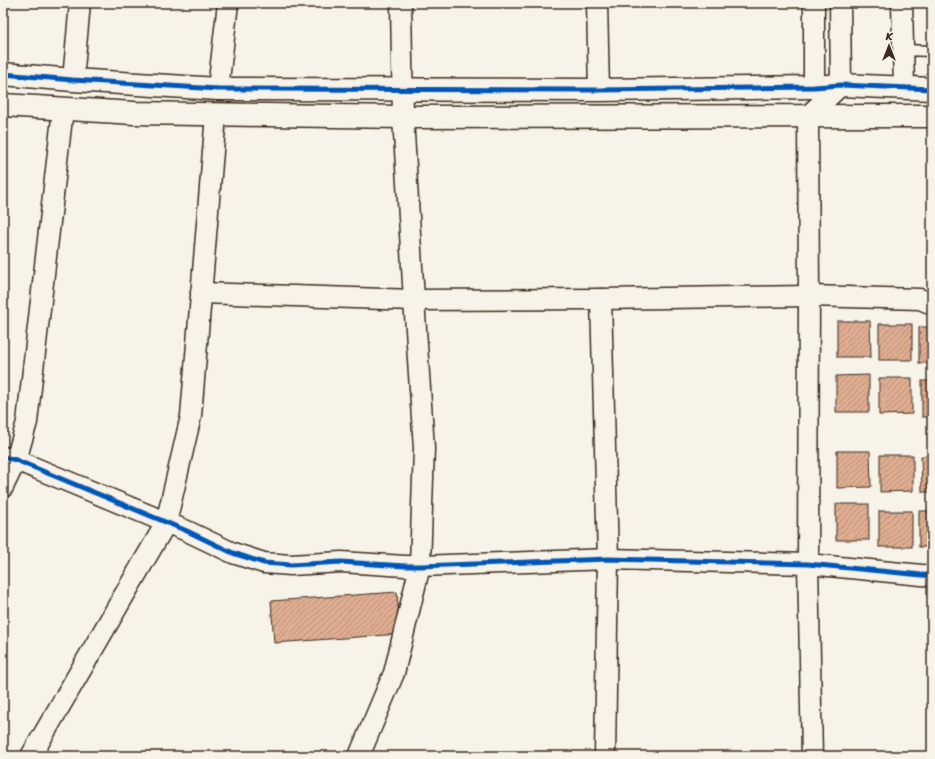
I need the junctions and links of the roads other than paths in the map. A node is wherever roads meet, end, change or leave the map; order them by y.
1 (80, 3) edge
2 (228, 3) edge
3 (401, 3) edge
4 (597, 3) edge
5 (814, 3) edge
6 (840, 3) edge
7 (902, 3) edge
8 (903, 50) junction
9 (932, 50) edge
10 (3, 74) edge
11 (73, 80) junction
12 (841, 85) junction
13 (814, 87) junction
14 (904, 88) junction
15 (218, 89) junction
16 (932, 89) edge
17 (402, 90) junction
18 (599, 90) junction
19 (3, 105) edge
20 (63, 109) junction
21 (216, 115) junction
22 (808, 116) junction
23 (932, 116) edge
24 (403, 117) junction
25 (201, 294) junction
26 (809, 296) junction
27 (414, 300) junction
28 (601, 300) junction
29 (932, 304) edge
30 (10, 458) edge
31 (3, 487) edge
32 (166, 523) junction
33 (608, 559) junction
34 (808, 564) junction
35 (420, 566) junction
36 (932, 576) edge
37 (31, 756) edge
38 (359, 756) edge
39 (604, 756) edge
40 (812, 756) edge

1 - 11 street
2 - 15 street
3 - 17 street
4 - 18 street
5 - 13 street
6 - 12 street
7 - 8 street
8 - 9 lane
8 - 14 street
10 - 11 street
11 - 15 street
12 - 13 street
12 - 14 street
12 - 22 street
13 - 18 street
14 - 16 street
15 - 17 street
17 - 18 street
17 - 24 street
19 - 20 street
20 - 21 street
20 - 30 street
21 - 24 street
21 - 25 street
22 - 23 street
22 - 24 street
22 - 26 street
24 - 27 street
25 - 27 street
25 - 32 street
26 - 28 street
26 - 29 street
26 - 34 street
27 - 28 street
27 - 35 street
28 - 33 street
30 - 31 street
30 - 32 street
32 - 35 street
32 - 37 street
33 - 34 street
33 - 35 street
33 - 39 street
34 - 36 street
34 - 40 street
35 - 38 street

